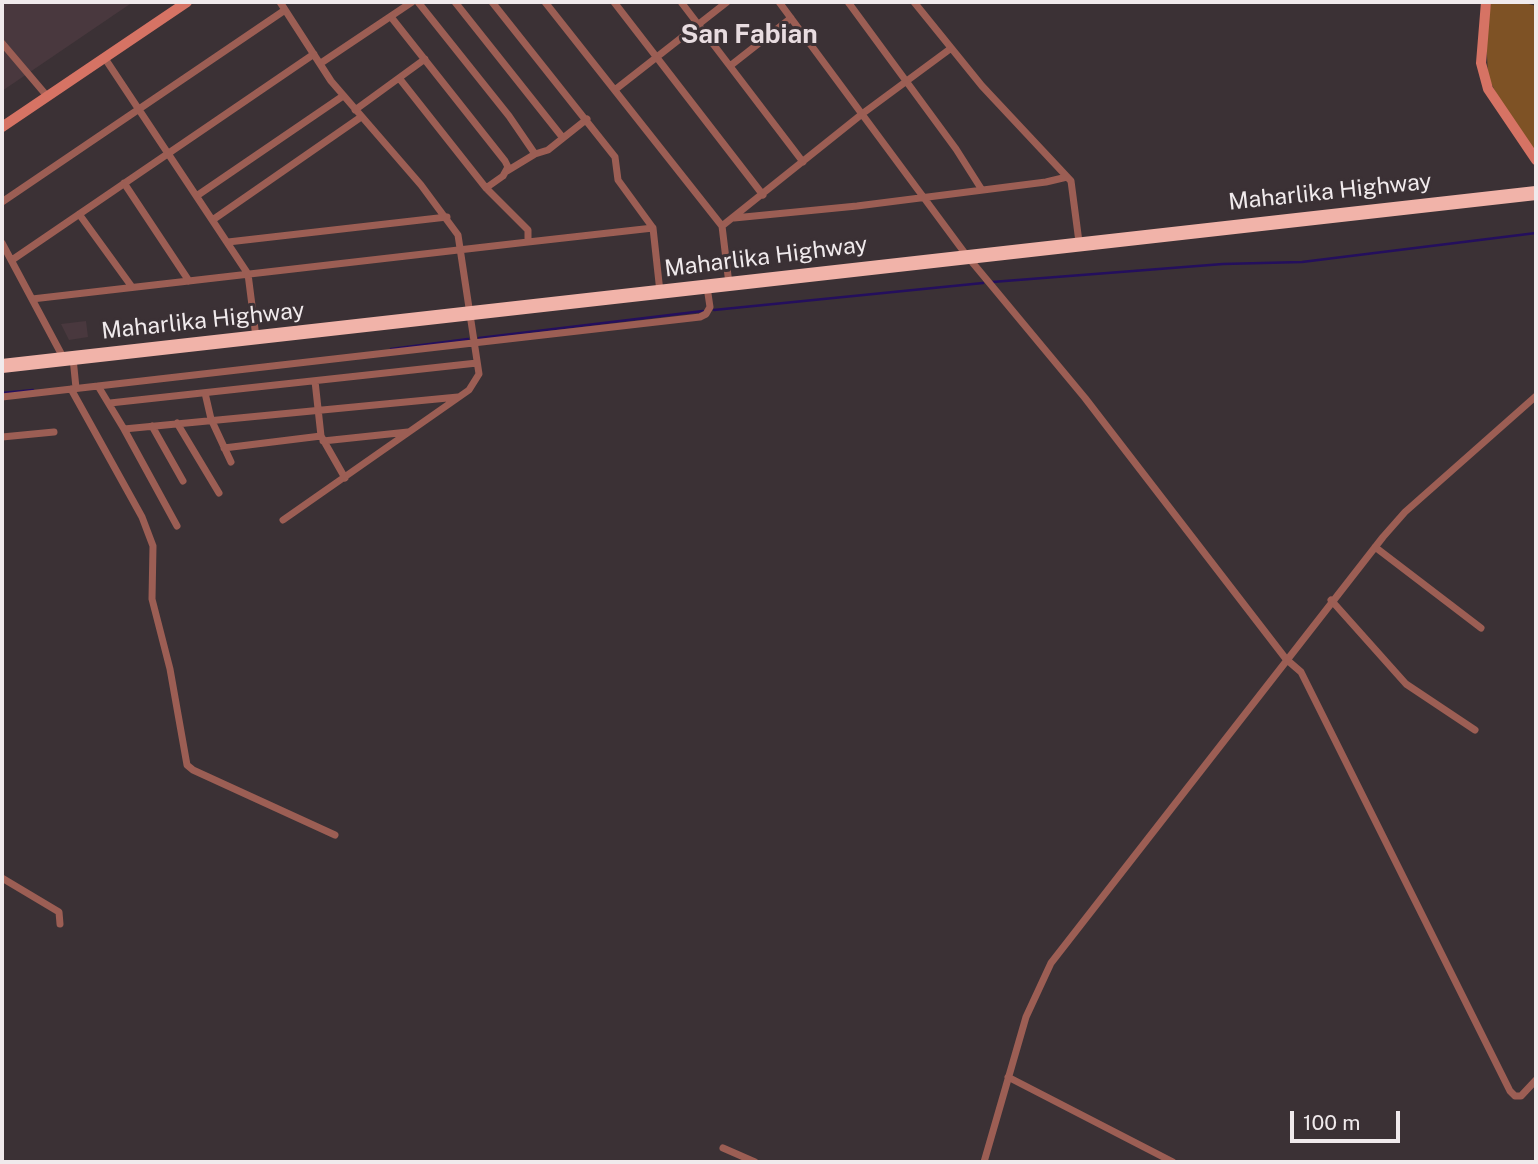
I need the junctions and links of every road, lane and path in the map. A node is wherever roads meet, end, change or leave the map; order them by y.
1 (187, 2) edge
2 (280, 2) edge
3 (412, 2) edge
4 (418, 2) edge
5 (455, 2) edge
6 (492, 2) edge
7 (545, 2) edge
8 (614, 2) edge
9 (681, 2) edge
10 (727, 2) edge
11 (779, 2) edge
12 (848, 2) edge
13 (914, 2) edge
14 (1486, 2) edge
15 (285, 10) junction
16 (391, 17) junction
17 (791, 18) junction
18 (699, 25) junction
19 (2, 43) edge
20 (950, 50) junction
21 (314, 54) junction
22 (657, 56) junction
23 (104, 57) junction
24 (425, 59) junction
25 (321, 63) junction
26 (730, 66) junction
27 (399, 78) junction
28 (906, 82) junction
29 (616, 89) junction
30 (47, 96) junction
31 (343, 96) junction
32 (139, 109) junction
33 (355, 110) junction
34 (862, 114) junction
35 (361, 117) junction
36 (587, 119) junction
37 (2, 127) edge
38 (563, 138) junction
39 (170, 153) junction
40 (535, 154) junction
41 (1536, 160) edge
42 (803, 162) junction
43 (507, 171) junction
44 (1067, 177) junction
45 (124, 183) junction
46 (486, 188) junction
47 (982, 190) junction
48 (1536, 193) edge
49 (198, 195) junction
50 (763, 195) junction
51 (922, 197) junction
52 (2, 202) edge
53 (79, 214) junction
54 (447, 217) junction
55 (734, 218) junction
56 (214, 219) junction
57 (722, 226) junction
58 (653, 228) junction
59 (228, 242) junction
60 (528, 242) junction
61 (1079, 242) junction
62 (2, 243) edge
63 (461, 248) junction
64 (967, 256) junction
65 (12, 260) junction
66 (248, 275) junction
67 (189, 281) junction
68 (729, 284) junction
69 (707, 287) junction
70 (132, 288) junction
71 (660, 292) junction
72 (32, 299) junction
73 (468, 314) junction
74 (257, 338) junction
75 (474, 344) junction
76 (69, 359) junction
77 (477, 363) junction
78 (2, 366) edge
79 (315, 381) junction
80 (98, 386) junction
81 (73, 389) junction
82 (205, 393) junction
83 (1536, 396) edge
84 (2, 397) edge
85 (458, 397) junction
86 (110, 403) junction
87 (318, 408) junction
88 (211, 419) junction
89 (177, 423) junction
90 (152, 426) junction
91 (124, 429) junction
92 (54, 432) dead end
93 (409, 432) junction
94 (2, 437) edge
95 (322, 438) junction
96 (224, 448) junction
97 (231, 462) dead end
98 (345, 478) junction
99 (183, 481) dead end
100 (219, 493) dead end
101 (284, 520) dead end
102 (177, 526) dead end
103 (1374, 547) junction
104 (1331, 600) junction
105 (1481, 628) dead end
106 (1286, 659) junction
107 (1475, 730) dead end
108 (335, 835) dead end
109 (2, 878) edge
110 (60, 925) dead end
111 (1008, 1077) junction
112 (1536, 1080) edge
113 (723, 1148) dead end
114 (755, 1162) edge
115 (984, 1162) edge
116 (1173, 1162) edge

1 - 23 main road
2 - 15 street
3 - 16 street
4 - 40 street
5 - 38 street
6 - 36 street
7 - 29 street
8 - 22 street
9 - 18 street
10 - 18 street
11 - 17 street
12 - 28 street
13 - 20 street
14 - 41 main road
15 - 21 street
15 - 32 street
16 - 24 street
16 - 25 street
17 - 26 street
17 - 34 street
18 - 22 street
18 - 26 street
19 - 30 street
20 - 28 street
20 - 44 street
21 - 25 street
21 - 39 street
22 - 29 street
22 - 50 street
23 - 30 main road
23 - 32 street
24 - 27 street
24 - 43 street
25 - 31 street
26 - 42 street
27 - 33 street
27 - 46 street
28 - 34 street
28 - 47 street
29 - 57 street
30 - 37 main road
31 - 33 street
31 - 49 street
32 - 39 street
32 - 52 street
33 - 35 street
34 - 42 street
34 - 51 street
35 - 54 street
35 - 56 street
36 - 38 street
36 - 58 street
38 - 40 street
39 - 45 street
39 - 49 street
40 - 43 street
42 - 50 street
43 - 46 street
44 - 47 street
44 - 61 street
45 - 53 street
45 - 67 street
46 - 60 street
47 - 51 street
48 - 61 highway, Maharlika Highway
49 - 56 street
50 - 55 street
51 - 55 street
51 - 64 street
53 - 65 street
53 - 70 street
54 - 59 street
54 - 63 street
55 - 57 street
56 - 59 street
57 - 68 street
58 - 60 street
58 - 71 street
59 - 66 street
60 - 63 street
61 - 64 highway, Maharlika Highway
62 - 65 street
63 - 66 street
63 - 73 street
64 - 68 highway, Maharlika Highway
64 - 106 street
65 - 72 street
66 - 67 street
66 - 74 street
67 - 70 street
68 - 69 highway, Maharlika Highway
69 - 71 highway, Maharlika Highway
69 - 75 street
70 - 72 street
71 - 73 highway, Maharlika Highway
72 - 76 street
73 - 74 highway, Maharlika Highway
73 - 75 street
74 - 76 highway, Maharlika Highway
75 - 77 street
75 - 80 street
76 - 78 highway, Maharlika Highway
76 - 81 street
77 - 79 street
77 - 85 street
79 - 82 street
79 - 87 street
80 - 81 street
80 - 86 street
81 - 84 street
81 - 108 street
82 - 86 street
82 - 88 street
83 - 103 street
85 - 87 street
85 - 93 street
86 - 91 street
87 - 88 street
87 - 95 street
88 - 89 street
88 - 96 street
89 - 90 street
89 - 100 street
90 - 91 street
90 - 99 street
91 - 102 street
92 - 94 street
93 - 95 street
93 - 98 street
95 - 96 street
95 - 98 street
96 - 97 street
98 - 101 street
103 - 104 street
103 - 105 street
104 - 106 street
104 - 107 street
106 - 111 street
106 - 112 street
109 - 110 street
111 - 115 street
111 - 116 street
113 - 114 street

